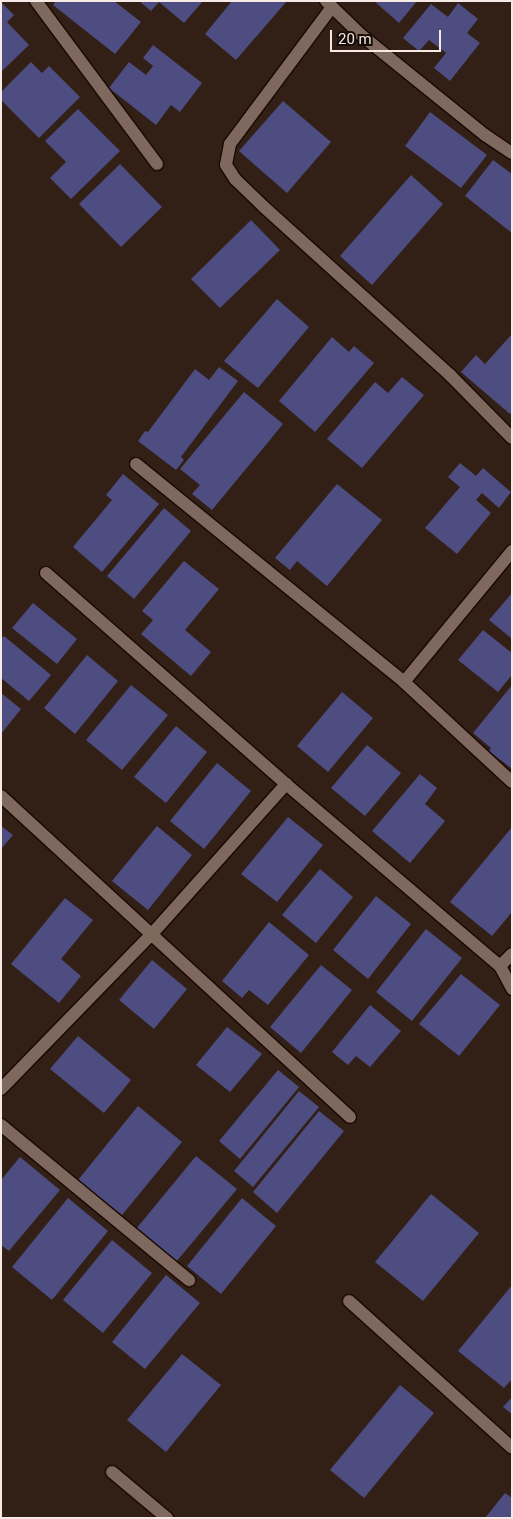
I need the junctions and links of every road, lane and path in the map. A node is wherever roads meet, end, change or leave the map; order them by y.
1 (36, 1) edge
2 (329, 4) edge
3 (512, 153) edge
4 (157, 164) dead end
5 (512, 438) edge
6 (136, 464) dead end
7 (512, 551) edge
8 (46, 573) dead end
9 (404, 682) junction
10 (512, 782) edge
11 (286, 784) junction
12 (1, 796) edge
13 (151, 935) junction
14 (512, 954) edge
15 (500, 966) junction
16 (512, 989) edge
17 (1, 1090) edge
18 (350, 1117) dead end
19 (1, 1125) edge
20 (189, 1280) dead end
21 (349, 1301) dead end
22 (512, 1448) edge
23 (112, 1472) dead end
24 (167, 1518) edge

1 - 4 street
2 - 3 street
2 - 5 street
6 - 9 street
7 - 9 street
8 - 11 street
9 - 10 street
11 - 13 street
11 - 15 street
12 - 13 street
13 - 17 street
13 - 18 street
14 - 15 street
15 - 16 street
19 - 20 street
21 - 22 street
23 - 24 street

